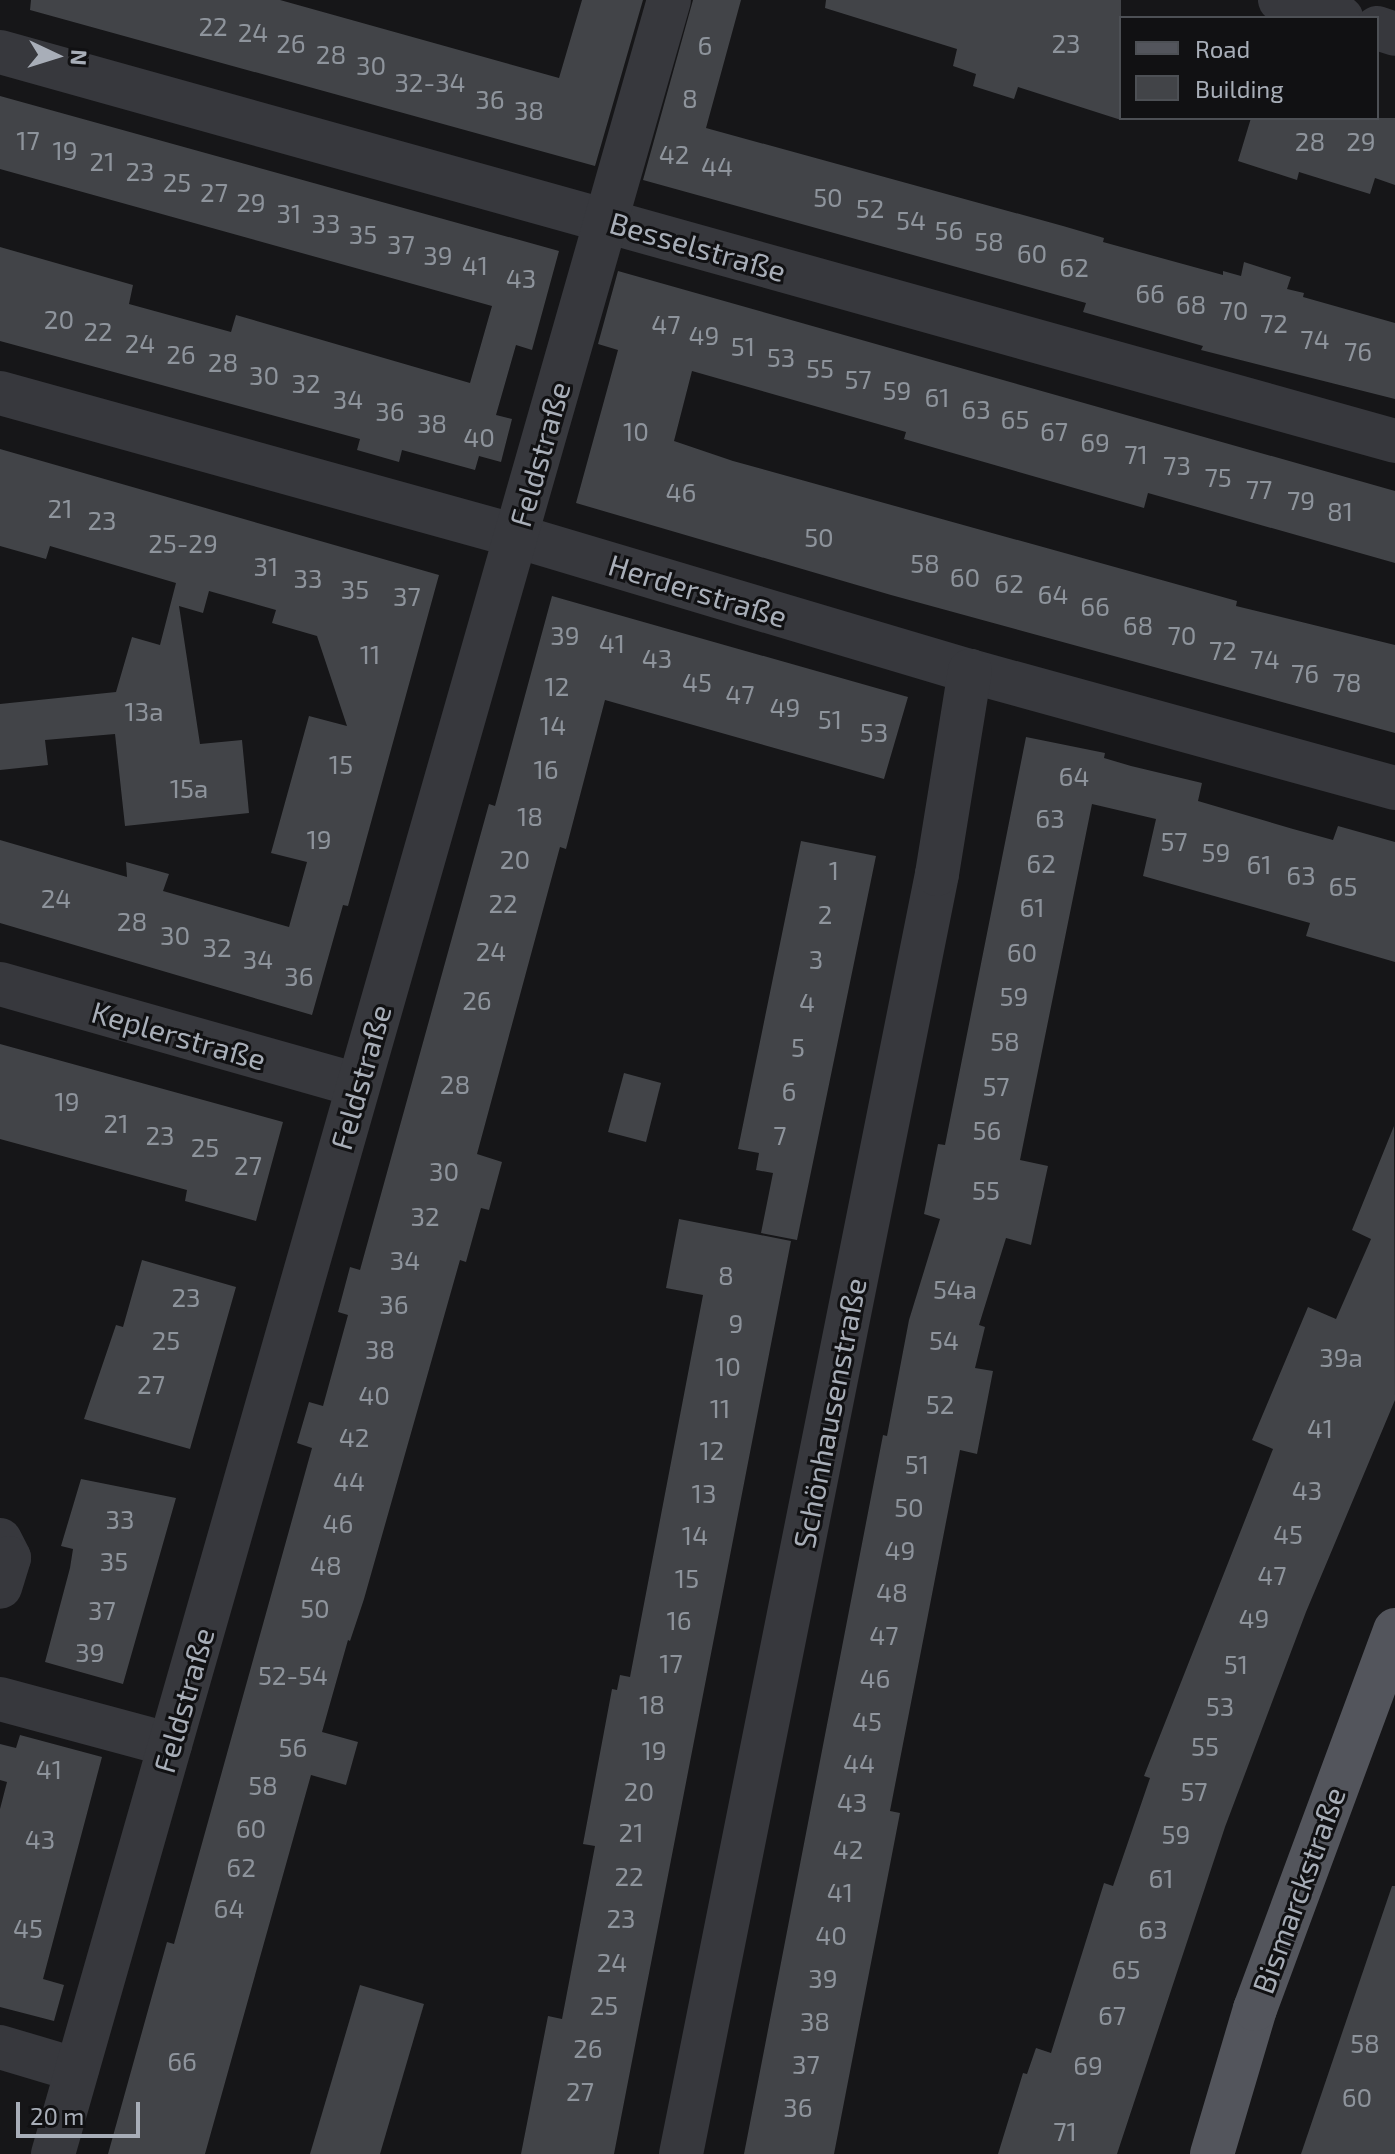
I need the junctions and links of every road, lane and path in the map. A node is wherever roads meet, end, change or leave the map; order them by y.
1 (669, 0) edge
2 (1280, 0) edge
3 (1334, 16) edge
4 (0, 52) edge
5 (606, 220) junction
6 (0, 393) edge
7 (1395, 441) edge
8 (516, 536) junction
9 (970, 671) junction
10 (1395, 788) edge
11 (0, 984) edge
12 (357, 1085) junction
13 (0, 1540) edge
14 (0, 1587) edge
15 (1395, 1630) edge
16 (0, 1699) edge
17 (170, 1745) junction
18 (0, 2047) edge
19 (77, 2070) junction
20 (53, 2154) edge
21 (681, 2154) edge
22 (1212, 2154) edge

1 - 5 street, Feldstraße
2 - 3 street
4 - 5 street, Besselstraße
5 - 7 street, Besselstraße
5 - 8 street, Feldstraße
6 - 8 street, Herderstraße
8 - 9 street, Herderstraße
8 - 12 street, Feldstraße
9 - 10 street, Herderstraße
9 - 21 street, Schönhausenstraße
11 - 12 street, Keplerstraße
12 - 17 street, Feldstraße
13 - 14 street
15 - 22 main road, Bismarckstraße
16 - 17 street
17 - 19 street, Feldstraße
18 - 19 street
19 - 20 street, Feldstraße

